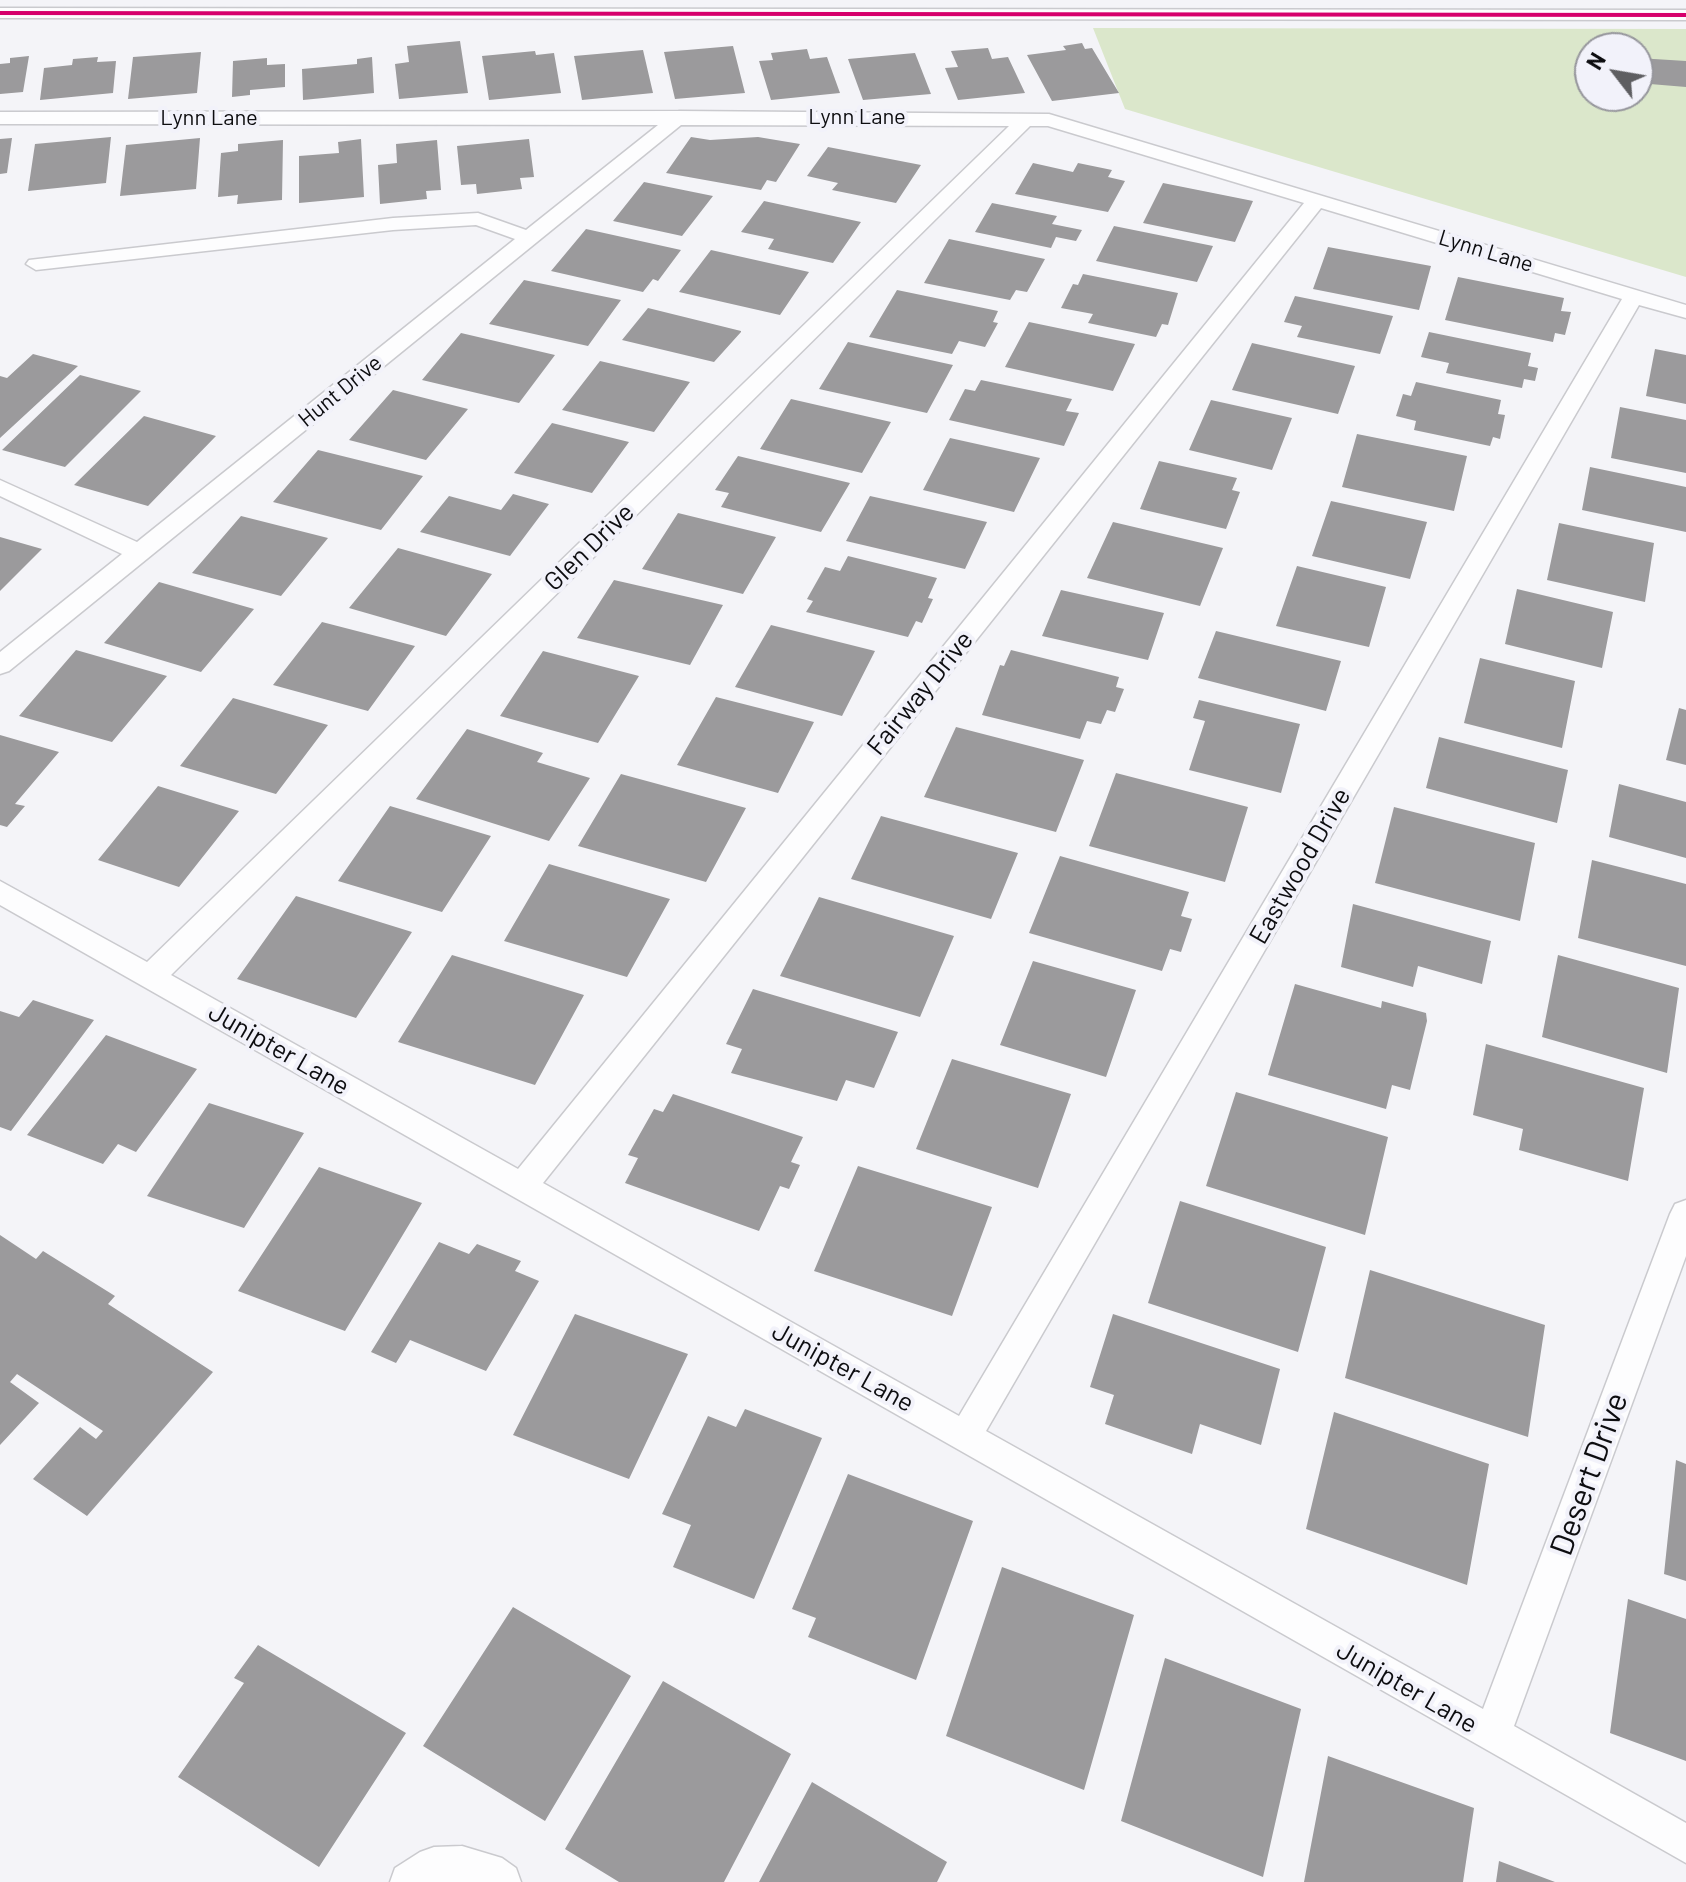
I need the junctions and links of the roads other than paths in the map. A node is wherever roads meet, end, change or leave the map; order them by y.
1 (0, 13) edge
2 (1686, 15) edge
3 (679, 117) junction
4 (0, 118) edge
5 (1027, 118) junction
6 (1318, 199) junction
7 (529, 238) junction
8 (36, 264) dead end
9 (1634, 296) junction
10 (1686, 312) edge
11 (0, 487) edge
12 (140, 553) junction
13 (0, 665) edge
14 (0, 892) edge
15 (151, 976) junction
16 (522, 1187) junction
17 (1686, 1214) edge
18 (965, 1436) junction
19 (1492, 1735) junction
20 (1686, 1844) edge
21 (422, 1874) edge
22 (502, 1882) edge

1 - 2 lane
3 - 4 lane, Lynn Lane
3 - 5 lane, Lynn Lane
3 - 7 lane, Hunt Drive
5 - 6 lane, Lynn Lane
5 - 15 lane, Glen Drive
6 - 9 lane, Lynn Lane
6 - 16 lane, Fairway Drive
7 - 8 lane
7 - 12 lane, Hunt Drive
9 - 10 lane, Lynn Lane
9 - 18 lane, Eastwood Drive
11 - 12 lane
12 - 13 lane, Hunt Drive
14 - 15 lane, Junipter Lane
15 - 16 lane, Junipter Lane
16 - 18 lane, Junipter Lane
17 - 19 lane, Desert Drive
18 - 19 lane, Junipter Lane
19 - 20 lane, Junipter Lane
21 - 22 lane

